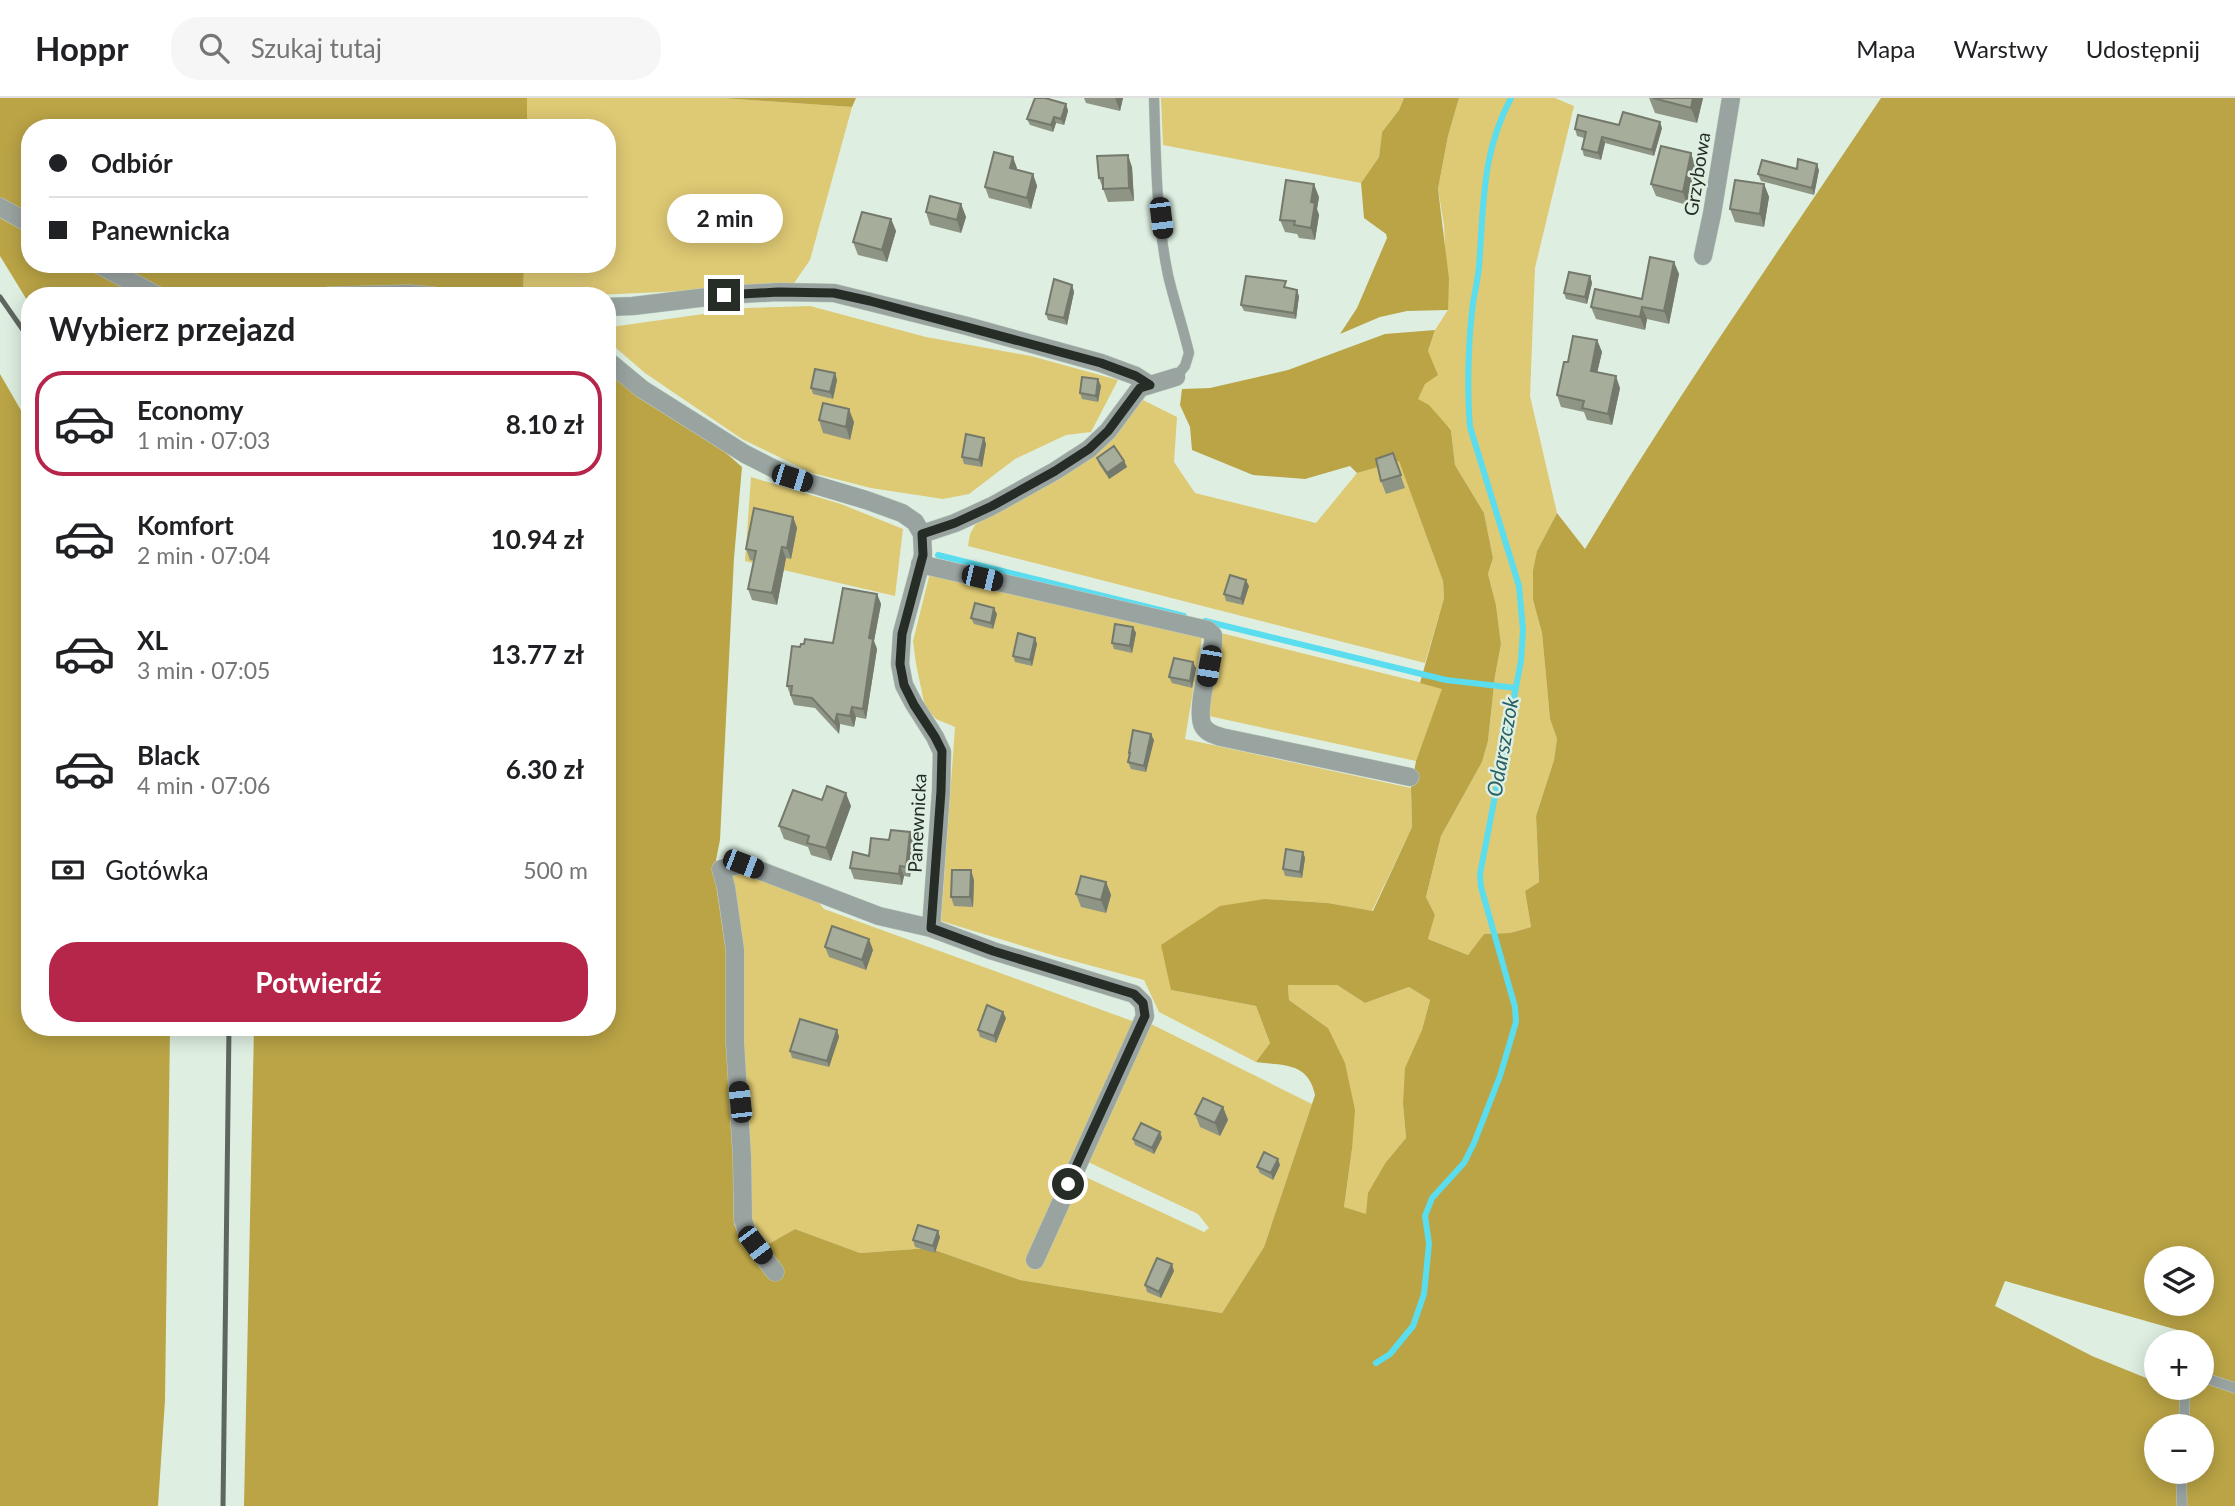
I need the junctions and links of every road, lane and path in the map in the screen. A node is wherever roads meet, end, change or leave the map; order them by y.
1 (1154, 98) edge
2 (1731, 98) edge
3 (0, 206) edge
4 (21, 219) edge
5 (1703, 256) dead end
6 (112, 273) edge
7 (140, 287) edge
8 (616, 307) edge
9 (616, 367) edge
10 (1176, 377) joint
11 (1150, 385) junction
12 (922, 534) junction
13 (920, 564) junction
14 (1410, 777) dead end
15 (931, 928) junction
16 (1035, 1260) dead end
17 (775, 1272) dead end
18 (2214, 1381) edge
19 (2235, 1388) edge
20 (2181, 1484) edge
21 (2182, 1506) edge

1 - 10 lane
2 - 5 street, Grzybowa
3 - 4 street
6 - 7 street
8 - 11 street
9 - 12 street
10 - 11 street
11 - 12 street
12 - 13 street, Panewnicka
13 - 14 street
13 - 15 street, Panewnicka
15 - 16 street
15 - 17 street
18 - 19 lane
20 - 21 lane

